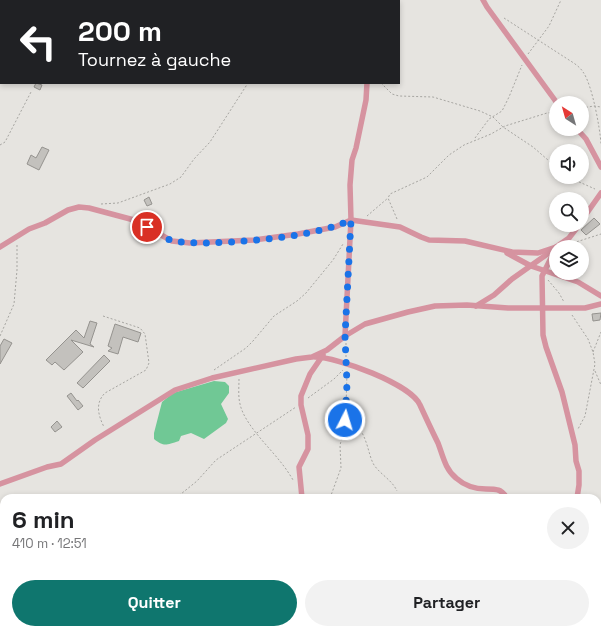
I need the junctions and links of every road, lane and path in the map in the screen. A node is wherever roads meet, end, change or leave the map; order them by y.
1 (483, 0) edge
2 (561, 0) edge
3 (500, 15) dead end
4 (538, 41) junction
5 (524, 60) junction
6 (247, 84) edge
7 (367, 84) edge
8 (382, 84) edge
9 (31, 92) dead end
10 (552, 96) edge
11 (594, 106) junction
12 (589, 107) edge
13 (601, 107) edge
14 (549, 113) edge
15 (493, 117) junction
16 (503, 127) junction
17 (584, 136) edge
18 (474, 140) junction
19 (601, 144) edge
20 (0, 145) edge
21 (549, 161) edge
22 (601, 167) edge
23 (584, 184) edge
24 (596, 189) dead end
25 (601, 193) edge
26 (388, 198) junction
27 (89, 208) junction
28 (589, 210) edge
29 (351, 220) junction
30 (360, 221) junction
31 (400, 227) junction
32 (574, 232) edge
33 (601, 234) edge
34 (16, 236) junction
35 (566, 240) edge
36 (582, 240) edge
37 (343, 243) dead end
38 (0, 247) edge
39 (500, 249) junction
40 (549, 249) edge
41 (549, 252) edge
42 (549, 261) edge
43 (531, 266) junction
44 (543, 273) junction
45 (601, 296) edge
46 (601, 304) edge
47 (476, 306) junction
48 (542, 308) junction
49 (568, 308) junction
50 (103, 316) dead end
51 (601, 332) edge
52 (0, 336) edge
53 (345, 336) junction
54 (326, 350) junction
55 (593, 352) junction
56 (312, 357) junction
57 (322, 357) junction
58 (347, 364) junction
59 (594, 369) junction
60 (240, 371) junction
61 (212, 372) dead end
62 (601, 385) edge
63 (301, 403) junction
64 (346, 409) junction
65 (107, 432) junction
66 (256, 433) junction
67 (573, 436) junction
68 (0, 484) edge
69 (301, 491) junction
70 (397, 491) dead end
71 (181, 494) edge
72 (301, 494) edge
73 (331, 494) edge
74 (502, 494) edge
75 (578, 494) edge
76 (11, 634) edge
77 (27, 634) edge

1 - 5 street
2 - 4 path
3 - 4 path
4 - 5 path
4 - 11 path
5 - 10 street
5 - 15 path
6 - 27 path
7 - 29 street
8 - 15 path
9 - 20 path
11 - 12 path
11 - 13 path
11 - 19 path
14 - 16 path
15 - 16 path
15 - 18 path
16 - 18 path
16 - 21 path
17 - 22 street
18 - 26 path
23 - 24 path
25 - 28 street
26 - 30 path
26 - 31 path
27 - 29 street
27 - 34 street
29 - 30 street
29 - 53 street
30 - 31 street
31 - 39 street
32 - 35 street
33 - 36 path
34 - 38 street
34 - 52 path
37 - 61 path
39 - 40 street
39 - 43 street
41 - 43 street
42 - 44 street
43 - 44 street
43 - 47 street
44 - 45 street
44 - 48 street
44 - 49 path
46 - 49 street
47 - 48 street
47 - 53 street
48 - 49 street
48 - 67 street
49 - 55 path
50 - 65 path
51 - 55 path
53 - 54 street
53 - 58 path
54 - 56 street
54 - 57 street
55 - 59 path
56 - 57 street
56 - 60 street
57 - 58 street
57 - 63 street
58 - 63 path
58 - 64 path
58 - 74 street
59 - 62 path
59 - 67 path
60 - 65 street
60 - 66 path
63 - 66 path
63 - 69 street
64 - 70 path
64 - 73 path
65 - 68 street
66 - 69 path
66 - 71 path
67 - 75 street
69 - 72 street
76 - 77 path

